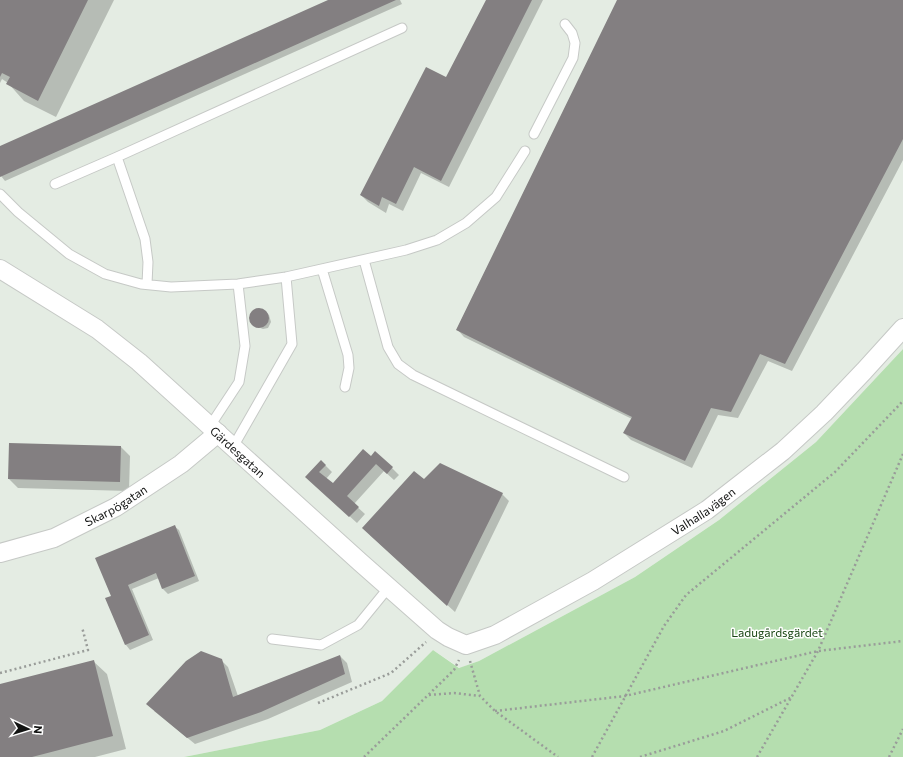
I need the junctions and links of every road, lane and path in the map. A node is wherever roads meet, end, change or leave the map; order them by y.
1 (566, 24) dead end
2 (402, 28) dead end
3 (534, 134) dead end
4 (525, 151) dead end
5 (117, 157) junction
6 (56, 184) dead end
7 (0, 194) edge
8 (364, 260) junction
9 (0, 269) edge
10 (322, 269) junction
11 (286, 277) junction
12 (147, 284) junction
13 (238, 284) junction
14 (903, 328) edge
15 (344, 387) dead end
16 (903, 401) edge
17 (214, 429) junction
18 (233, 447) junction
19 (903, 454) edge
20 (624, 477) dead end
21 (0, 553) edge
22 (389, 587) junction
23 (82, 627) dead end
24 (437, 630) junction
25 (272, 639) dead end
26 (903, 641) edge
27 (466, 645) junction
28 (818, 651) junction
29 (0, 673) edge
30 (428, 695) junction
31 (480, 696) junction
32 (625, 696) junction
33 (792, 696) junction
34 (318, 703) dead end
35 (495, 711) junction
36 (903, 729) edge
37 (364, 757) edge
38 (558, 757) edge
39 (592, 757) edge
40 (640, 757) edge
41 (756, 757) edge
42 (889, 757) edge

1 - 3 lane
2 - 5 lane
4 - 8 lane
5 - 6 lane
5 - 12 lane
7 - 12 lane
8 - 10 lane
8 - 20 lane
9 - 17 street, Gärdesgatan
10 - 11 lane
10 - 15 lane
11 - 13 lane
11 - 18 lane
12 - 13 lane
13 - 17 lane
14 - 27 street, Valhallavägen
16 - 32 path
17 - 18 street, Gärdesgatan
17 - 21 street, Skarpögatan
18 - 22 street, Gärdesgatan
19 - 28 path
22 - 24 street, Gärdesgatan
22 - 25 lane
23 - 29 path
24 - 27 street, Gärdesgatan
24 - 34 path
26 - 28 path
27 - 30 path
27 - 31 path
28 - 32 path
28 - 33 path
30 - 31 path
30 - 37 path
31 - 35 path
32 - 35 path
32 - 39 path
33 - 40 path
33 - 41 path
35 - 38 path
36 - 42 path

